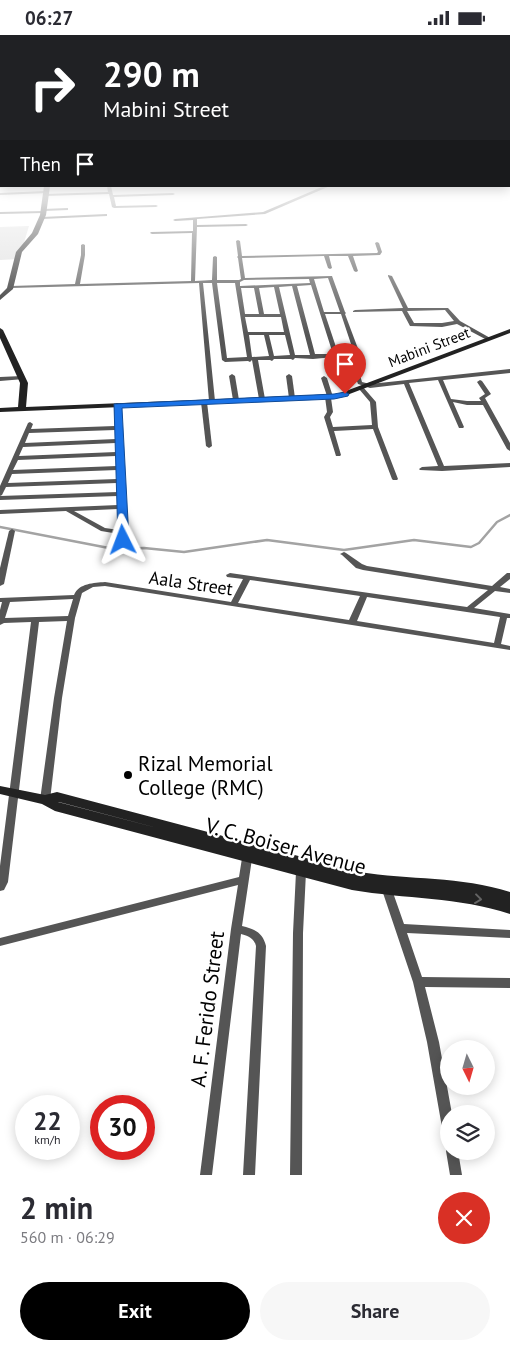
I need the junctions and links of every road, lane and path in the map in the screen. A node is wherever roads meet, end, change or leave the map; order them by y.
1 (37, 228) edge
2 (205, 228) edge
3 (195, 229) junction
4 (152, 233) dead end
5 (238, 241) dead end
6 (377, 243) dead end
7 (82, 245) dead end
8 (326, 255) junction
9 (350, 255) junction
10 (215, 257) dead end
11 (240, 257) junction
12 (330, 268) dead end
13 (356, 271) dead end
14 (390, 276) dead end
15 (311, 277) junction
16 (243, 279) junction
17 (215, 282) junction
18 (193, 283) junction
19 (201, 283) junction
20 (237, 284) junction
21 (313, 284) junction
22 (276, 285) junction
23 (294, 285) junction
24 (77, 286) junction
25 (256, 286) junction
26 (11, 287) junction
27 (0, 298) edge
28 (405, 309) junction
29 (355, 311) dead end
30 (323, 313) junction
31 (344, 313) junction
32 (283, 315) junction
33 (243, 316) junction
34 (262, 316) junction
35 (458, 322) junction
36 (0, 330) edge
37 (510, 331) edge
38 (266, 333) junction
39 (287, 333) junction
40 (246, 334) junction
41 (489, 339) junction
42 (336, 356) junction
43 (313, 357) junction
44 (293, 358) junction
45 (272, 359) junction
46 (253, 360) junction
47 (354, 365) dead end
48 (510, 371) edge
49 (232, 376) dead end
50 (289, 376) dead end
51 (22, 378) junction
52 (324, 378) dead end
53 (0, 379) edge
54 (440, 379) junction
55 (480, 382) dead end
56 (406, 383) junction
57 (364, 387) junction
58 (329, 397) junction
59 (292, 398) junction
60 (262, 399) junction
61 (236, 400) junction
62 (450, 400) junction
63 (208, 402) junction
64 (484, 403) junction
65 (118, 405) junction
66 (22, 409) junction
67 (0, 410) edge
68 (30, 423) dead end
69 (375, 427) junction
70 (461, 427) dead end
71 (118, 428) junction
72 (331, 429) junction
73 (27, 431) junction
74 (118, 441) junction
75 (21, 445) junction
76 (209, 446) dead end
77 (510, 449) edge
78 (119, 454) junction
79 (338, 455) dead end
80 (15, 458) junction
81 (510, 465) edge
82 (119, 468) junction
83 (422, 469) dead end
84 (442, 469) junction
85 (10, 472) junction
86 (395, 479) dead end
87 (120, 481) junction
88 (4, 485) junction
89 (0, 494) edge
90 (120, 494) junction
91 (0, 498) edge
92 (122, 507) junction
93 (67, 510) junction
94 (0, 512) edge
95 (12, 531) dead end
96 (123, 532) junction
97 (123, 540) dead end
98 (344, 554) dead end
99 (230, 575) dead end
100 (510, 575) edge
101 (246, 578) junction
102 (0, 584) edge
103 (495, 589) junction
104 (510, 591) edge
105 (364, 595) junction
106 (77, 597) junction
107 (4, 599) edge
108 (234, 604) junction
109 (468, 610) junction
110 (507, 616) edge
111 (71, 619) junction
112 (35, 620) junction
113 (0, 622) edge
114 (352, 623) junction
115 (497, 646) junction
116 (510, 648) edge
117 (0, 790) edge
118 (14, 793) junction
119 (52, 801) junction
120 (247, 852) junction
121 (301, 872) junction
122 (242, 880) junction
123 (0, 887) edge
124 (386, 887) junction
125 (510, 897) edge
126 (510, 908) edge
127 (399, 928) junction
128 (236, 929) junction
129 (510, 934) edge
130 (0, 942) edge
131 (418, 981) junction
132 (510, 983) edge
133 (444, 1105) edge
134 (454, 1160) edge
135 (206, 1175) edge
136 (249, 1175) edge
137 (296, 1175) edge
138 (456, 1175) edge

1 - 26 street
2 - 3 street
3 - 4 street
3 - 18 street
5 - 11 street
6 - 9 street
7 - 24 street
8 - 9 street
8 - 11 street
8 - 12 street
9 - 13 street
10 - 17 street
11 - 16 street
14 - 28 street
15 - 16 street
15 - 21 street
15 - 31 street
16 - 20 street
17 - 19 street
17 - 20 street
17 - 46 street
18 - 19 street
18 - 24 street
19 - 63 street
20 - 25 street
20 - 33 street
21 - 23 street
21 - 30 street
22 - 23 street
22 - 25 street
22 - 32 street
23 - 43 street
24 - 26 street
25 - 34 street
26 - 27 street
28 - 29 street
28 - 35 street
28 - 35 street
30 - 31 street
30 - 42 street
31 - 42 street
32 - 34 street
32 - 39 street
33 - 34 street
33 - 40 street
35 - 41 street
36 - 51 street
37 - 41 street, Mabini Street
38 - 39 street
38 - 40 street
38 - 45 street
39 - 44 street
40 - 46 street
41 - 57 street, Mabini Street
42 - 43 street
43 - 44 street
44 - 45 street
45 - 46 street
46 - 60 street
47 - 57 street
48 - 54 street
49 - 61 street
50 - 59 street
51 - 53 street
51 - 66 street
52 - 58 street
54 - 56 street
54 - 62 street
55 - 64 street
56 - 57 street
56 - 84 street
57 - 58 street, Mabini Street
57 - 69 street
58 - 59 street, Mabini Street
58 - 72 street
59 - 60 street, Mabini Street
60 - 61 street, Mabini Street
61 - 63 street, Mabini Street
62 - 64 street
62 - 70 street
63 - 65 street, Mabini Street
63 - 76 street
64 - 77 street
65 - 66 street, Mabini Street
65 - 71 street
66 - 67 street, Mabini Street
68 - 73 street
69 - 72 street
69 - 86 street
71 - 73 street
71 - 74 street
72 - 79 street
73 - 75 street
74 - 75 street
74 - 78 street
75 - 80 street
78 - 80 street
78 - 82 street
80 - 85 street
81 - 84 street
82 - 85 street
82 - 87 street
83 - 84 street
85 - 88 street
87 - 88 street
87 - 90 street
88 - 89 street
90 - 91 street
90 - 92 street
92 - 93 street
92 - 96 street
93 - 94 street
93 - 96 street
95 - 102 street
96 - 97 street
98 - 103 street
99 - 101 street
100 - 103 street
101 - 105 street
101 - 108 street
103 - 104 street
103 - 109 street
105 - 109 street
105 - 114 street
106 - 107 street
106 - 108 street, Aala Street
106 - 111 street
107 - 113 street
108 - 114 street, Aala Street
109 - 110 street
110 - 115 street
111 - 112 street
111 - 119 street
112 - 113 street
112 - 118 street
114 - 115 street, Aala Street
115 - 116 street, Aala Street
117 - 118 street, V. C. Boiser Avenue
118 - 119 street, V. C. Boiser Avenue
118 - 123 street
119 - 120 street, V. C. Boiser Avenue
120 - 121 street, V. C. Boiser Avenue
120 - 122 street, A. F. Ferido Street
120 - 124 street, V. C. Boiser Avenue
121 - 124 street, V. C. Boiser Avenue
121 - 137 street
122 - 128 street, A. F. Ferido Street
122 - 130 street
124 - 125 street, V. C. Boiser Avenue
124 -> 126 street, V. C. Boiser Avenue
124 - 127 street
127 - 129 street
127 - 131 street
128 - 135 street, A. F. Ferido Street
128 - 136 street
131 - 132 street
131 - 133 street
134 - 138 street

